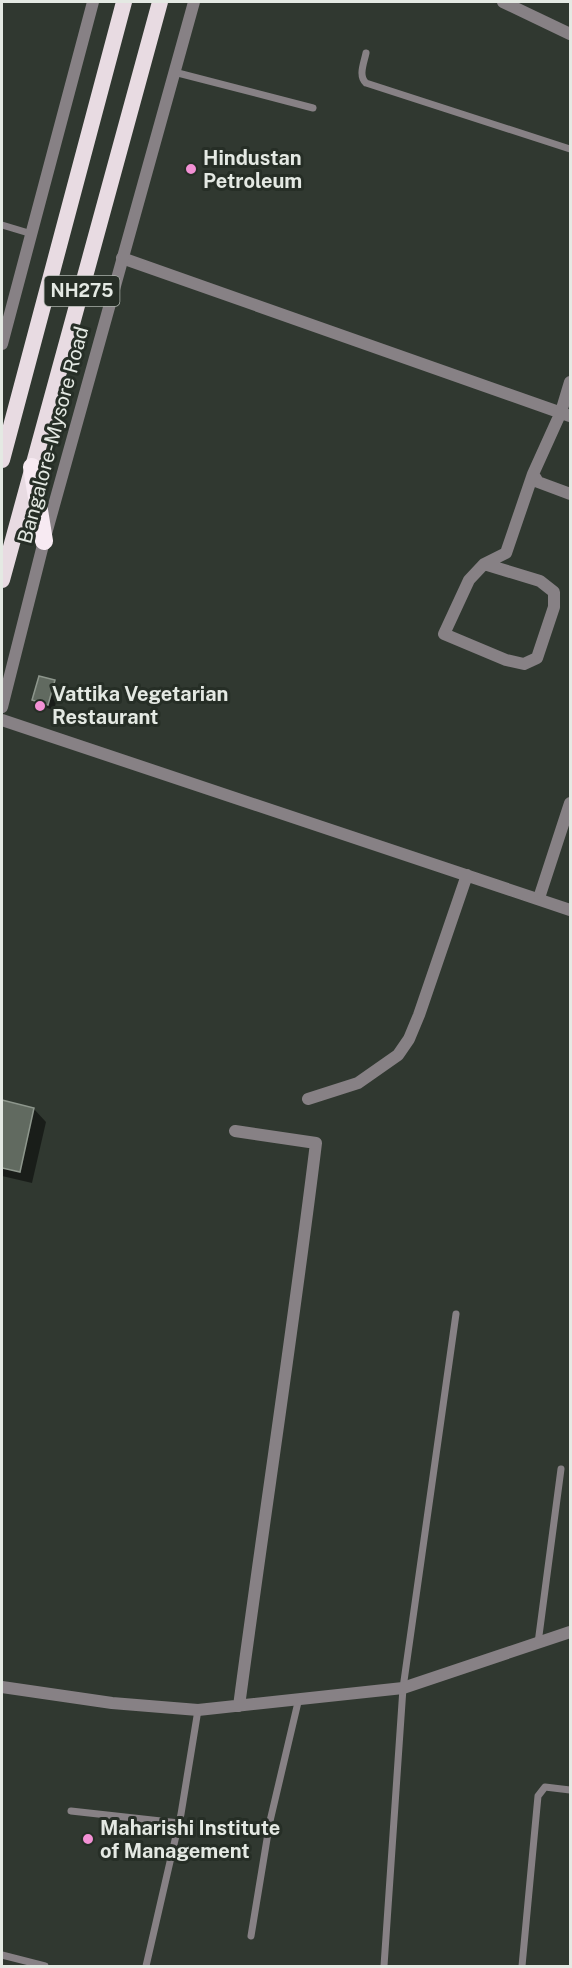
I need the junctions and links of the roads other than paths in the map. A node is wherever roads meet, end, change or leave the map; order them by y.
1 (93, 2) edge
2 (124, 2) edge
3 (160, 2) edge
4 (194, 2) edge
5 (503, 2) edge
6 (570, 34) edge
7 (366, 53) dead end
8 (174, 72) junction
9 (313, 108) dead end
10 (570, 149) edge
11 (2, 225) edge
12 (32, 234) junction
13 (122, 258) junction
14 (2, 344) edge
15 (570, 382) edge
16 (566, 414) edge
17 (2, 460) edge
18 (32, 467) junction
19 (533, 474) junction
20 (570, 494) edge
21 (44, 541) junction
22 (484, 564) junction
23 (2, 580) edge
24 (2, 707) edge
25 (2, 720) edge
26 (570, 802) edge
27 (467, 874) junction
28 (539, 898) junction
29 (570, 910) edge
30 (308, 1099) dead end
31 (236, 1131) dead end
32 (456, 1314) dead end
33 (561, 1469) dead end
34 (570, 1632) edge
35 (538, 1643) junction
36 (2, 1688) edge
37 (404, 1689) junction
38 (299, 1698) junction
39 (239, 1706) junction
40 (198, 1710) junction
41 (570, 1790) edge
42 (71, 1811) dead end
43 (179, 1823) junction
44 (251, 1936) dead end
45 (2, 1955) edge
46 (45, 1966) edge
47 (146, 1966) edge
48 (384, 1966) edge
49 (522, 1966) edge

1 - 12 street, NH275
2 - 17 highway, NH275
3 - 18 highway, NH275
4 - 8 street, Bangalore-Mysore Road / NH275
5 - 6 street
7 - 10 lane
8 - 9 lane
8 - 13 street, Bangalore-Mysore Road / NH275
11 - 12 lane
12 - 14 street, NH275
13 - 16 street
13 - 21 street, Bangalore-Mysore Road / NH275
15 - 16 street
16 - 19 street
18 - 21 highway
18 - 23 highway, NH275
19 - 20 street
19 - 22 street
21 - 24 street, Bangalore-Mysore Road / NH275
22 - 22 street
25 - 27 street
26 - 28 street
27 - 28 street
27 - 30 street
28 - 29 street
31 - 39 street
32 - 37 lane
33 - 35 lane
34 - 35 street
35 - 37 street
36 - 40 street
37 - 38 street
37 - 48 lane
38 - 39 street
38 - 44 lane
39 - 40 street
40 - 43 lane
41 - 49 lane
42 - 43 lane
43 - 47 lane
45 - 46 lane

